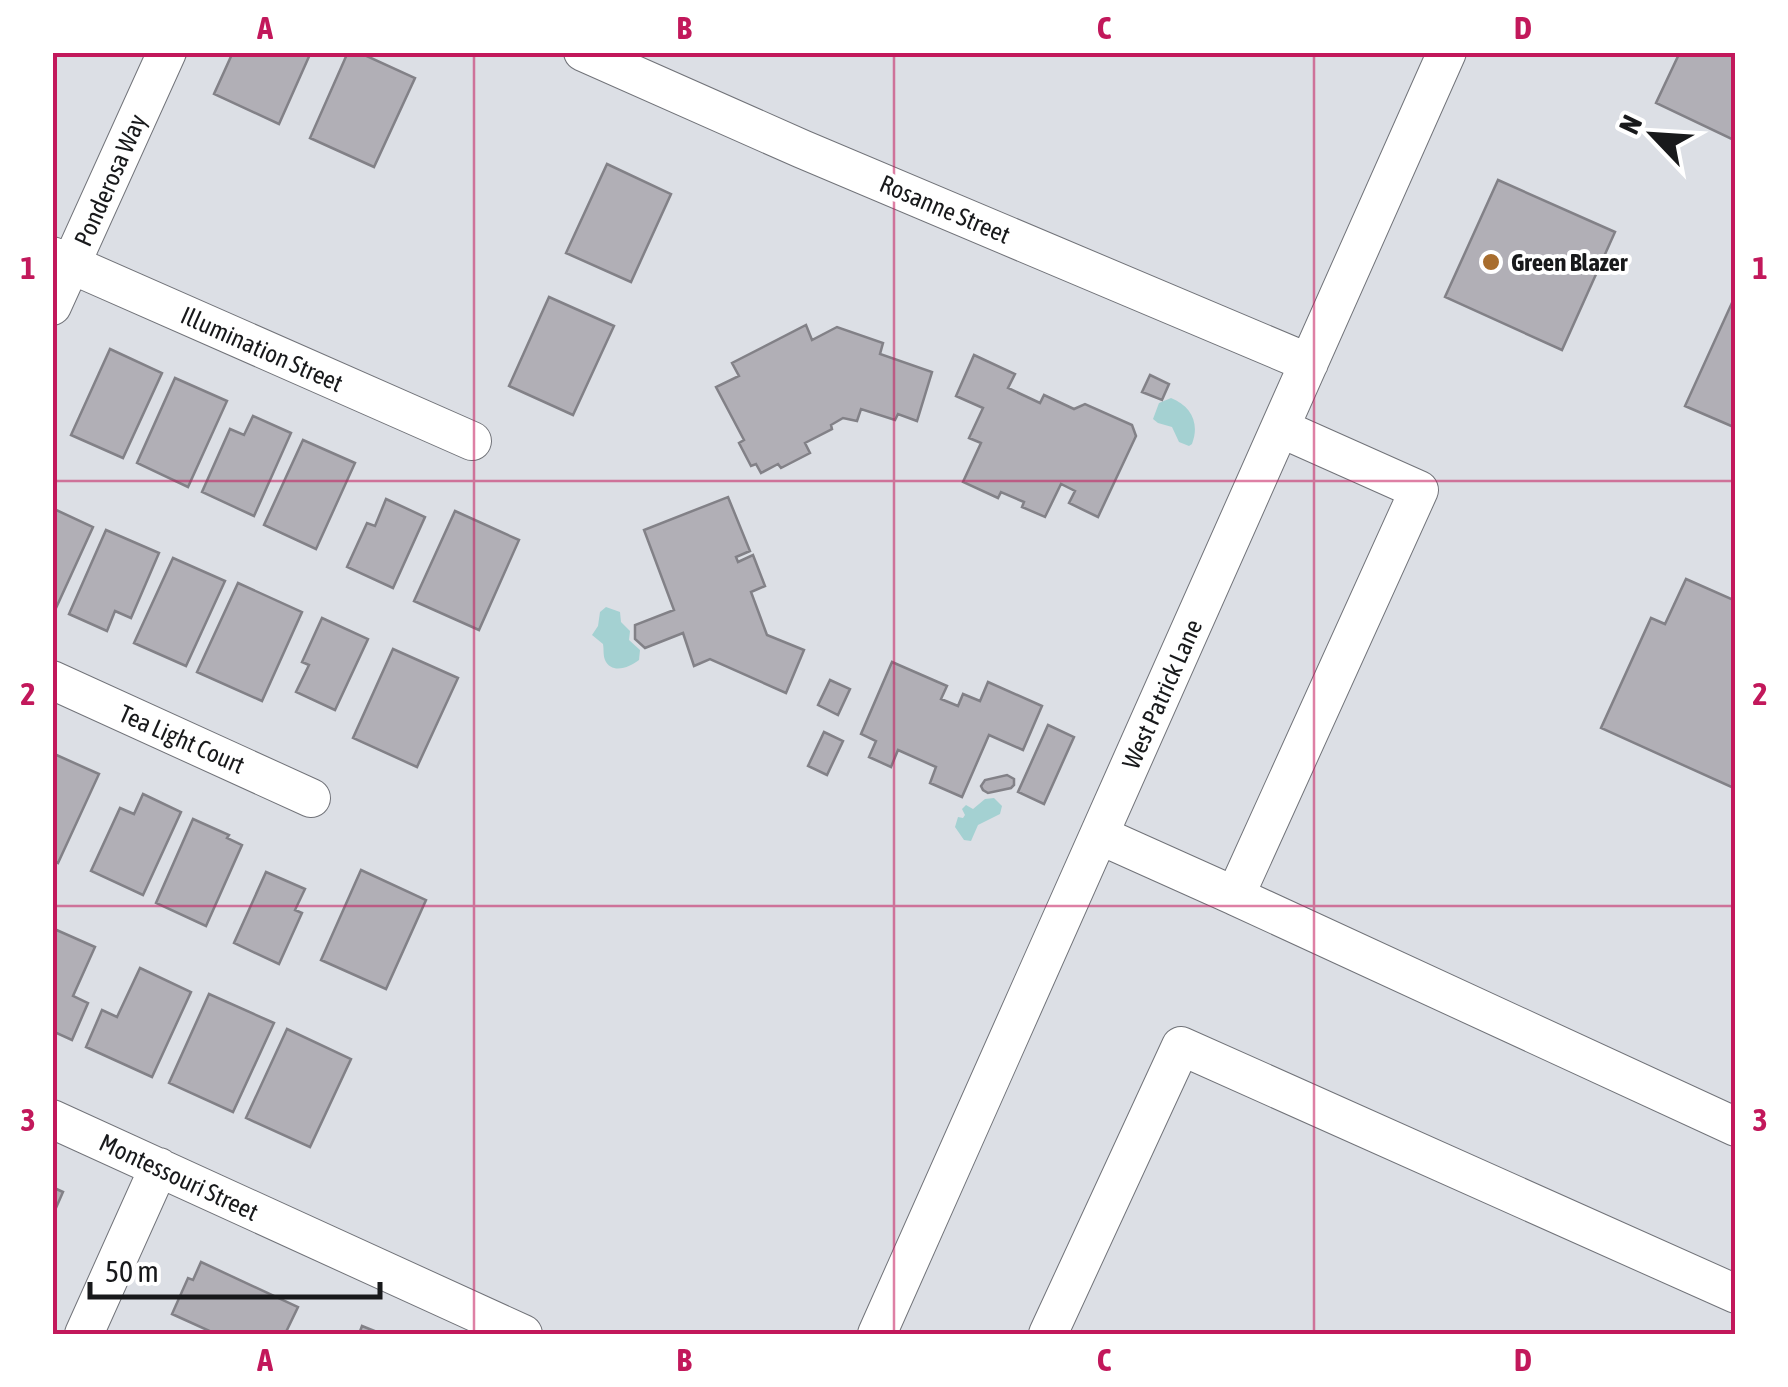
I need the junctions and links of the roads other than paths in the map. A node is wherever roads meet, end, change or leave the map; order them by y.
1 (167, 52) edge
2 (583, 52) edge
3 (1446, 52) edge
4 (62, 261) edge
5 (52, 306) edge
6 (1309, 363) junction
7 (1280, 428) junction
8 (472, 441) dead end
9 (52, 680) edge
10 (311, 798) dead end
11 (1099, 835) junction
12 (1235, 896) junction
13 (52, 1119) edge
14 (1736, 1127) edge
15 (159, 1168) junction
16 (1736, 1294) edge
17 (84, 1334) edge
18 (523, 1334) edge
19 (877, 1334) edge
20 (1048, 1334) edge

1 - 4 street, Ponderosa Way
2 - 6 street, Rosanne Street
3 - 6 street, West Patrick Lane
4 - 5 street, Ponderosa Way
4 - 8 street, Illumination Street
6 - 7 street, West Patrick Lane
7 - 11 street, West Patrick Lane
7 - 12 street
9 - 10 street, Tea Light Court
11 - 12 street
11 - 19 street, West Patrick Lane
12 - 14 street
13 - 15 street, Montessouri Street
15 - 17 street
15 - 18 street, Montessouri Street
16 - 20 street

